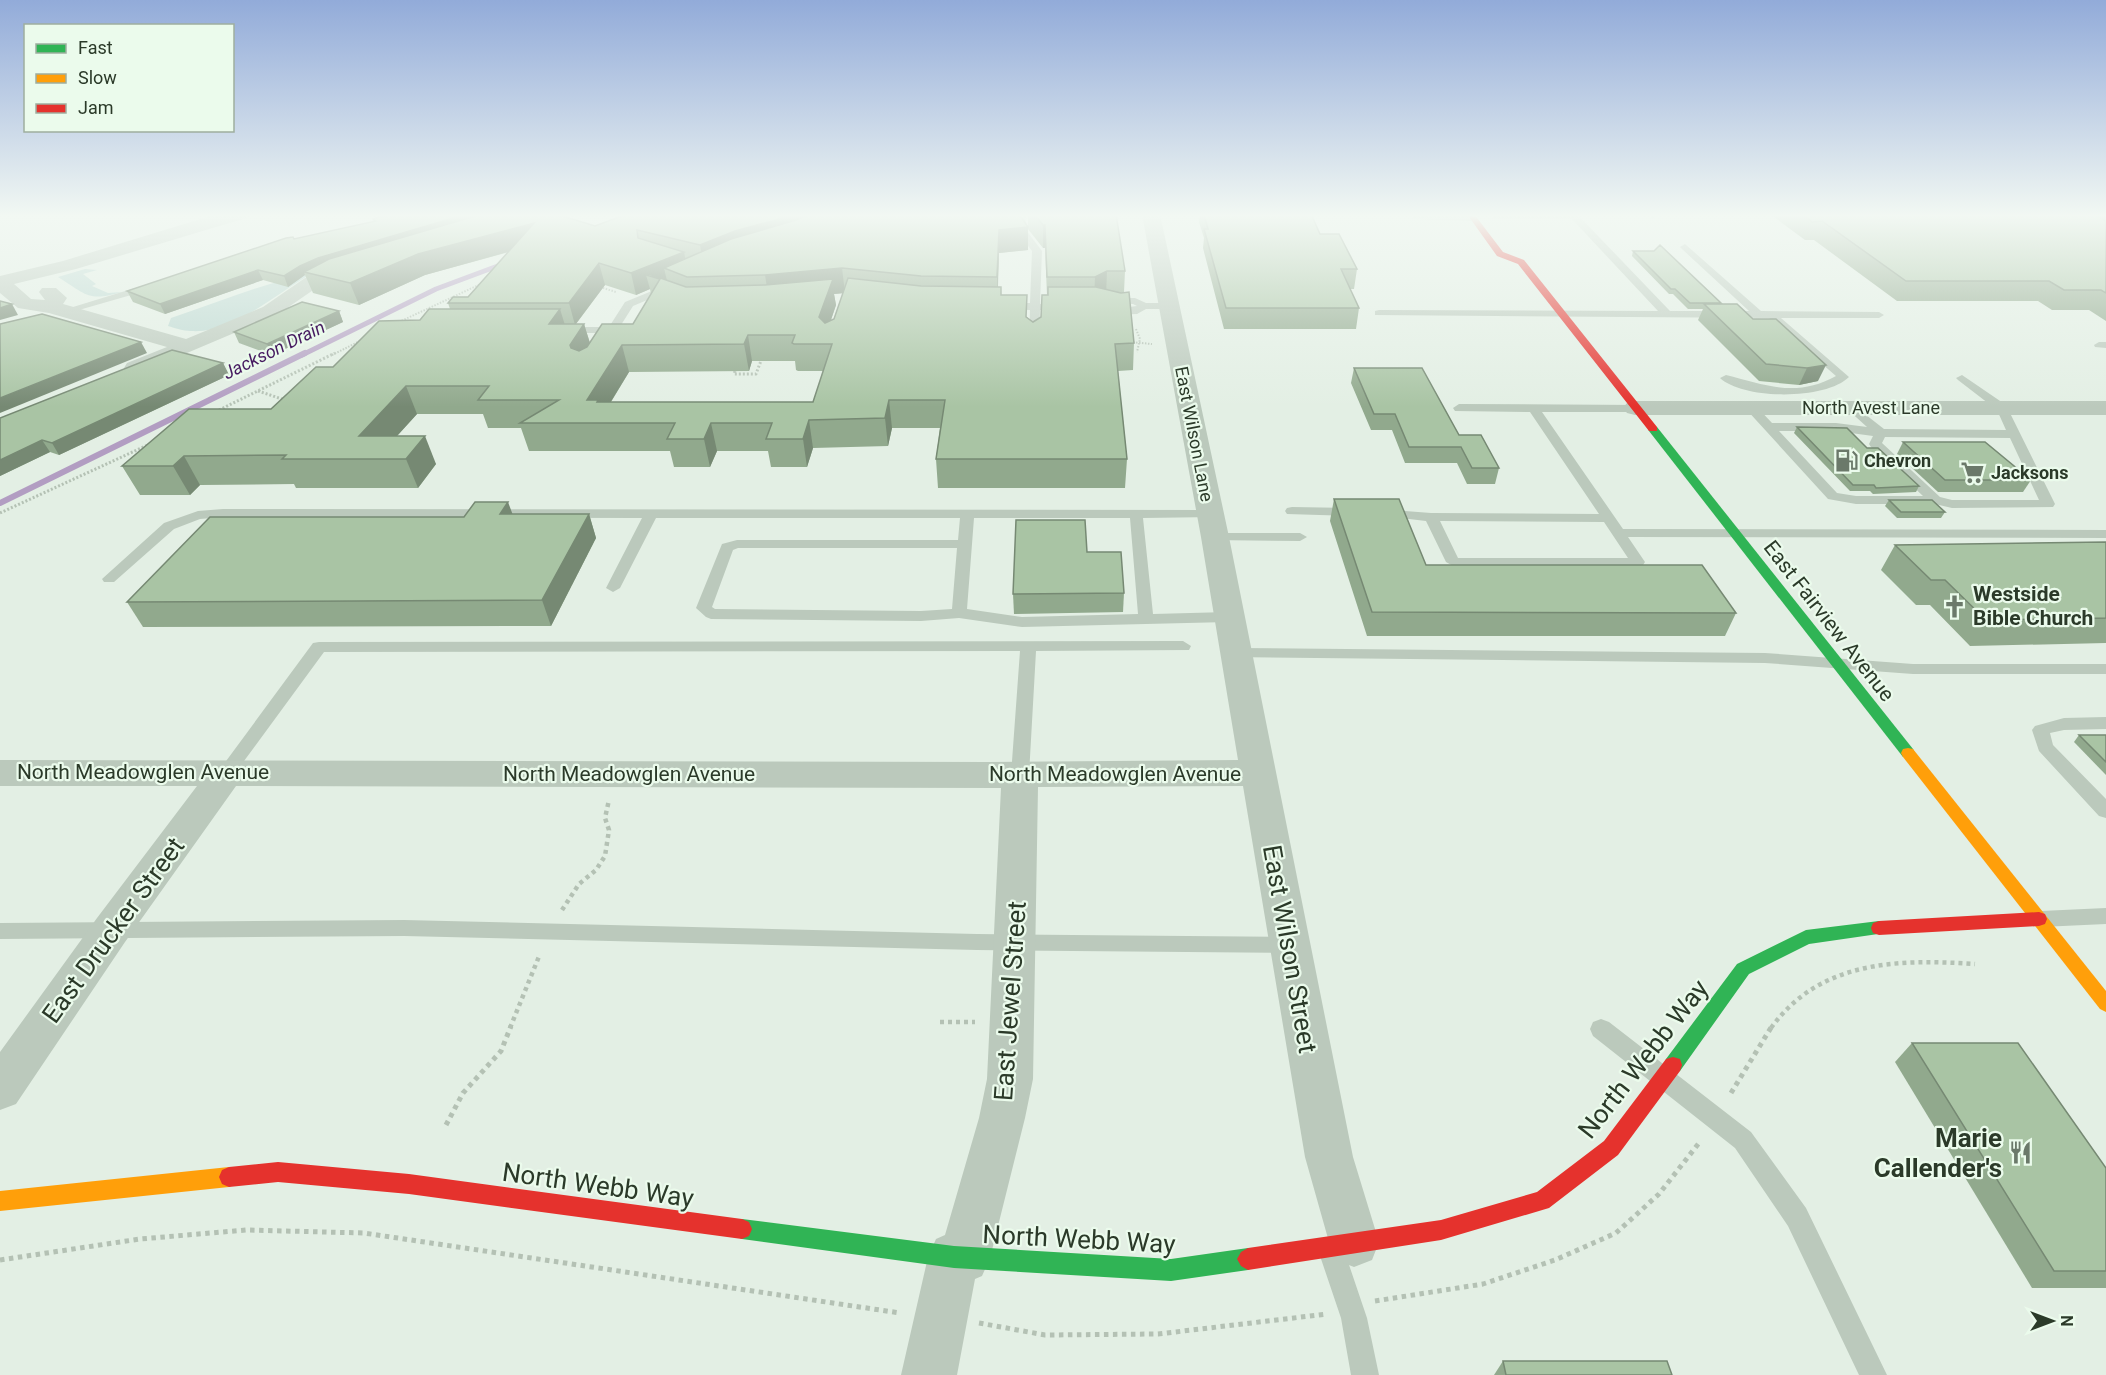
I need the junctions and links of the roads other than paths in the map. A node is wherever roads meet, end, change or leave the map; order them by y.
1 (16, 278) edge
2 (35, 278) edge
3 (321, 278) edge
4 (1037, 278) edge
5 (1163, 278) edge
6 (1537, 278) edge
7 (1633, 278) edge
8 (1720, 278) edge
9 (684, 280) edge
10 (0, 283) edge
11 (156, 284) edge
12 (656, 293) junction
13 (674, 300) edge
14 (991, 306) edge
15 (1036, 306) junction
16 (1144, 306) dead end
17 (1168, 306) junction
18 (1077, 307) edge
19 (58, 309) junction
20 (1379, 313) dead end
21 (1561, 314) junction
22 (1667, 314) junction
23 (1758, 314) junction
24 (1772, 315) junction
25 (1880, 315) dead end
26 (20, 324) edge
27 (558, 330) edge
28 (612, 330) junction
29 (1034, 343) edge
30 (188, 346) junction
31 (602, 347) edge
32 (122, 374) edge
33 (1726, 378) dead end
34 (1962, 378) dead end
35 (1459, 408) dead end
36 (1534, 408) junction
37 (1635, 408) junction
38 (1751, 408) junction
39 (1852, 408) junction
40 (2002, 408) junction
41 (2106, 408) edge
42 (1767, 427) junction
43 (1881, 433) junction
44 (2013, 434) junction
45 (1935, 500) junction
46 (1292, 511) dead end
47 (651, 514) junction
48 (967, 514) junction
49 (1136, 514) junction
50 (1431, 517) junction
51 (1606, 518) junction
52 (1213, 526) junction
53 (1618, 533) junction
54 (1733, 533) junction
55 (2106, 534) edge
56 (1300, 537) dead end
57 (965, 544) junction
58 (109, 579) dead end
59 (613, 588) dead end
60 (959, 613) junction
61 (1146, 619) junction
62 (1232, 635) junction
63 (1183, 646) dead end
64 (1028, 647) junction
65 (1835, 662) junction
66 (2106, 669) edge
67 (2106, 723) edge
68 (227, 772) junction
69 (0, 773) edge
70 (1257, 773) junction
71 (1020, 775) junction
72 (2106, 812) edge
73 (2106, 916) edge
74 (2039, 919) junction
75 (111, 930) junction
76 (0, 931) edge
77 (1015, 942) junction
78 (1289, 945) junction
79 (2106, 1004) edge
80 (1601, 1029) dead end
81 (1664, 1077) junction
82 (0, 1089) edge
83 (0, 1201) edge
84 (1342, 1244) junction
85 (959, 1257) junction
86 (929, 1375) edge
87 (1365, 1375) edge
88 (1873, 1375) edge

1 - 10 street
2 - 19 street
3 - 30 street
4 - 15 lane
5 - 17 street, East Wilson Lane
6 - 21 main road, East Fairview Avenue
7 - 22 lane
8 - 23 lane
9 - 12 lane
10 - 19 street
11 - 19 lane
12 - 13 lane
12 - 28 lane
14 - 15 lane
15 - 18 lane
15 - 29 lane
16 - 17 lane
17 - 52 street, East Wilson Lane
19 - 26 street
19 - 30 street
20 - 21 lane
21 - 22 lane
21 - 37 main road, East Fairview Avenue
22 - 23 lane
23 - 24 lane
24 - 25 lane
24 - 33 lane
27 - 28 lane
28 - 31 lane
30 - 32 street
34 - 40 lane
35 - 36 lane
36 - 37 lane
36 - 51 lane
37 - 38 street, North Avest Lane
37 - 54 main road, East Fairview Avenue
38 - 39 street, North Avest Lane
38 - 42 lane
39 - 40 street, North Avest Lane
39 - 43 lane
40 - 41 street, North Avest Lane
40 - 44 lane
42 - 43 lane
42 - 45 lane
43 - 44 lane
43 - 45 lane
44 - 45 lane
46 - 50 lane
47 - 48 lane
47 - 58 lane
47 - 59 lane
48 - 49 lane
48 - 57 lane
49 - 52 lane
49 - 61 lane
50 - 51 lane
50 - 53 lane
51 - 53 lane
52 - 56 lane
52 - 62 street, East Wilson Lane
53 - 54 lane
54 - 55 lane
54 - 65 main road, East Fairview Avenue
57 - 60 lane
57 - 60 lane
60 - 61 lane
61 - 62 lane
62 - 65 lane
62 - 70 street, East Wilson Street
63 - 64 lane
64 - 68 lane
64 - 71 lane
65 - 66 lane
65 - 74 main road, East Fairview Avenue
67 - 72 lane
68 - 69 street, North Meadowglen Avenue
68 - 71 street, North Meadowglen Avenue
68 - 75 street, East Drucker Street
70 - 71 street, North Meadowglen Avenue
70 - 78 street, East Wilson Street
71 - 77 street, East Jewel Street
73 - 74 lane
74 - 79 main road, East Fairview Avenue
74 - 81 main road, North Webb Way
75 - 76 lane
75 - 77 lane
75 - 82 street, East Drucker Street
77 - 78 lane
77 - 85 street, East Jewel Street
78 - 84 street, East Wilson Street
80 - 81 lane
81 - 84 main road, North Webb Way
81 - 88 lane
83 - 85 main road, North Webb Way
84 - 85 main road, North Webb Way
84 - 87 lane
85 - 86 street, East Jewel Street

